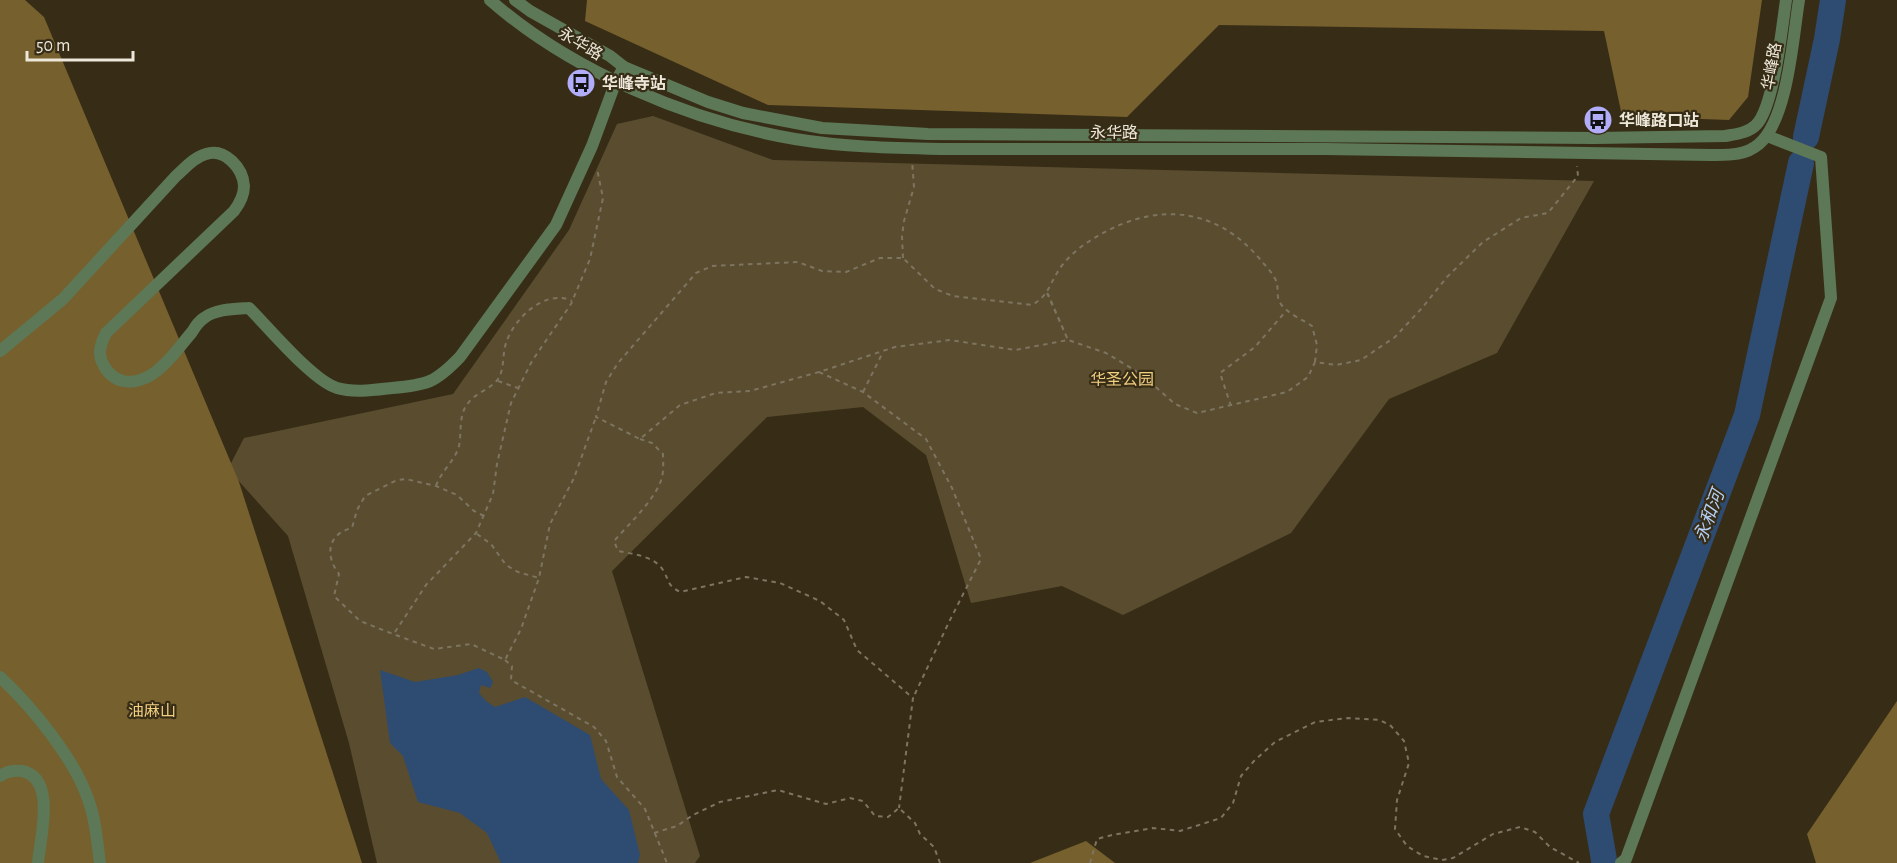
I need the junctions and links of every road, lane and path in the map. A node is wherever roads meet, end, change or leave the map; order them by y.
1 (490, 0) edge
2 (515, 0) edge
3 (1786, 0) edge
4 (1799, 0) edge
5 (531, 5) edge
6 (624, 67) junction
7 (616, 81) junction
8 (1756, 125) joint
9 (1767, 136) junction
10 (592, 146) junction
11 (911, 148) junction
12 (1576, 154) junction
13 (903, 258) junction
14 (1047, 293) junction
15 (572, 301) junction
16 (1287, 310) junction
17 (1068, 340) junction
18 (0, 351) edge
19 (883, 351) junction
20 (1314, 362) junction
21 (819, 372) junction
22 (497, 380) junction
23 (518, 388) junction
24 (862, 392) junction
25 (1231, 406) junction
26 (596, 417) junction
27 (640, 440) junction
28 (436, 486) junction
29 (484, 516) junction
30 (476, 533) junction
31 (538, 578) junction
32 (395, 632) dead end
33 (505, 660) junction
34 (0, 676) edge
35 (913, 698) junction
36 (0, 776) edge
37 (899, 808) junction
38 (654, 833) junction
39 (38, 863) edge
40 (100, 863) edge
41 (666, 863) edge
42 (940, 863) edge
43 (1090, 863) edge
44 (1579, 863) edge
45 (1621, 863) edge

1 - 7 street, 永华路
2 - 5 street, 永华路
3 - 8 street, 华峰路
4 - 9 street, 华峰路
5 - 6 street, 永华路
6 - 7 street
6 - 8 street, 永华路
7 - 10 street
7 - 11 street, 永华路
9 - 12 street, 永华路
9 - 45 street
10 - 15 path
10 - 18 street
11 - 12 street, 永华路
11 - 13 path
12 - 20 path
13 - 14 path
13 - 26 path
14 - 16 path
14 - 17 path
15 - 22 path
15 - 23 path
16 - 20 path
16 - 25 path
17 - 19 path
17 - 25 path
19 - 21 path
19 - 24 path
20 - 25 path
21 - 24 path
21 - 27 path
22 - 23 path
22 - 28 path
23 - 29 path
24 - 35 path
26 - 27 path
26 - 31 path
27 - 35 path
28 - 29 path
28 - 33 path
29 - 30 path
30 - 31 path
30 - 32 path
31 - 33 path
33 - 38 path
34 - 40 street
35 - 37 path
36 - 39 street
37 - 38 path
37 - 42 path
38 - 41 path
43 - 44 path

